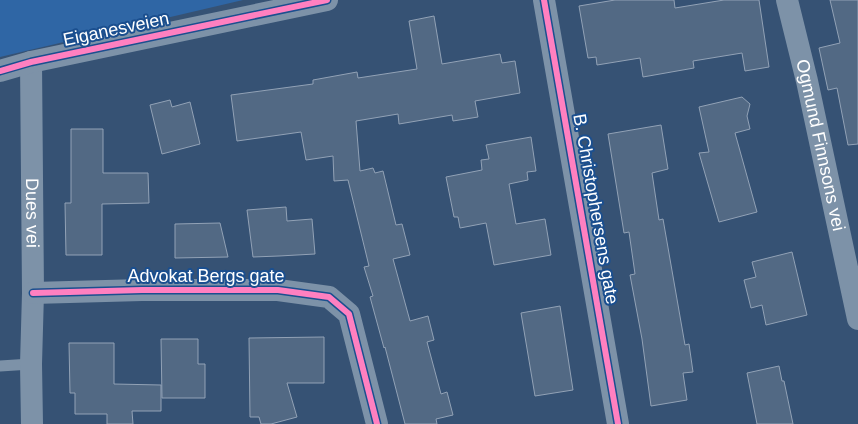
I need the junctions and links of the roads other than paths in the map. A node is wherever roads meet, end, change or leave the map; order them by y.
1 (327, 0) edge
2 (544, 0) edge
3 (787, 0) edge
4 (31, 62) junction
5 (0, 71) edge
6 (34, 293) junction
7 (858, 319) edge
8 (32, 364) junction
9 (0, 366) edge
10 (32, 424) edge
11 (378, 424) edge
12 (618, 424) edge

1 - 4 street, Eiganesveien
2 - 12 street, B. Christophersens gate
3 - 7 street, Ogmund Finnsons vei
4 - 5 street, Eiganesveien
4 - 6 street, Dues vei
6 - 8 street, Dues vei
6 - 11 street, Advokat Bergs gate
8 - 9 lane
8 - 10 street, Dues vei

